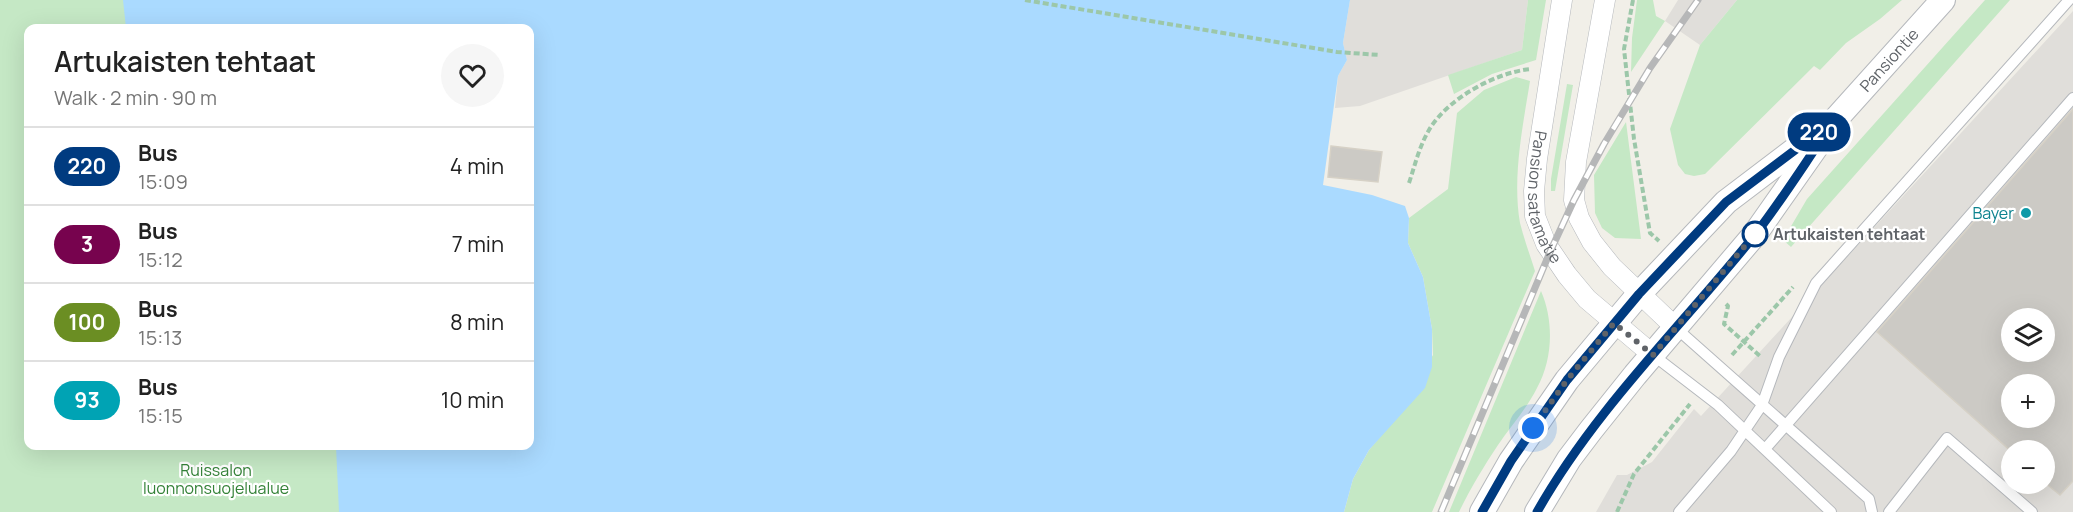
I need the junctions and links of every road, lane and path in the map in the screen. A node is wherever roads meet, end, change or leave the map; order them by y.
1 (1026, 0) edge
2 (1562, 0) edge
3 (1605, 0) edge
4 (1633, 0) edge
5 (1943, 0) edge
6 (2069, 0) edge
7 (1380, 55) dead end
8 (1550, 71) junction
9 (2073, 98) edge
10 (1835, 120) junction
11 (1409, 183) dead end
12 (1650, 233) dead end
13 (1639, 294) junction
14 (1728, 306) dead end
15 (1614, 323) junction
16 (1676, 328) junction
17 (1653, 355) junction
18 (1774, 369) junction
19 (1762, 405) junction
20 (1785, 426) junction
21 (1745, 430) junction
22 (1765, 449) junction
23 (1482, 512) edge
24 (1537, 512) edge
25 (1678, 512) edge
26 (1831, 512) edge
27 (1872, 512) edge
28 (1888, 512) edge
29 (2032, 512) edge

1 - 7 path
2 - 8 street, Pansion satamatie
3 - 13 street, Pansion satamatie
4 - 12 path
5 - 10 street, Pansiontie
6 - 18 lane
8 - 11 path
8 - 15 street, Pansion satamatie
9 - 20 lane
10 - 13 street, Pansiontie
10 - 16 street, Pansiontie
13 - 15 street, Pansiontie
13 - 16 street, Pansion satamatie
14 - 18 path
15 - 17 street, Pansion satamatie
15 - 23 street, Pansiontie
16 - 17 street, Pansiontie
16 - 19 lane
17 - 21 lane
17 - 24 street, Pansiontie
18 - 19 lane
19 - 20 lane
19 - 21 lane
20 - 22 lane
20 - 27 lane
21 - 22 lane
21 - 25 lane
22 - 26 lane
28 - 29 lane

